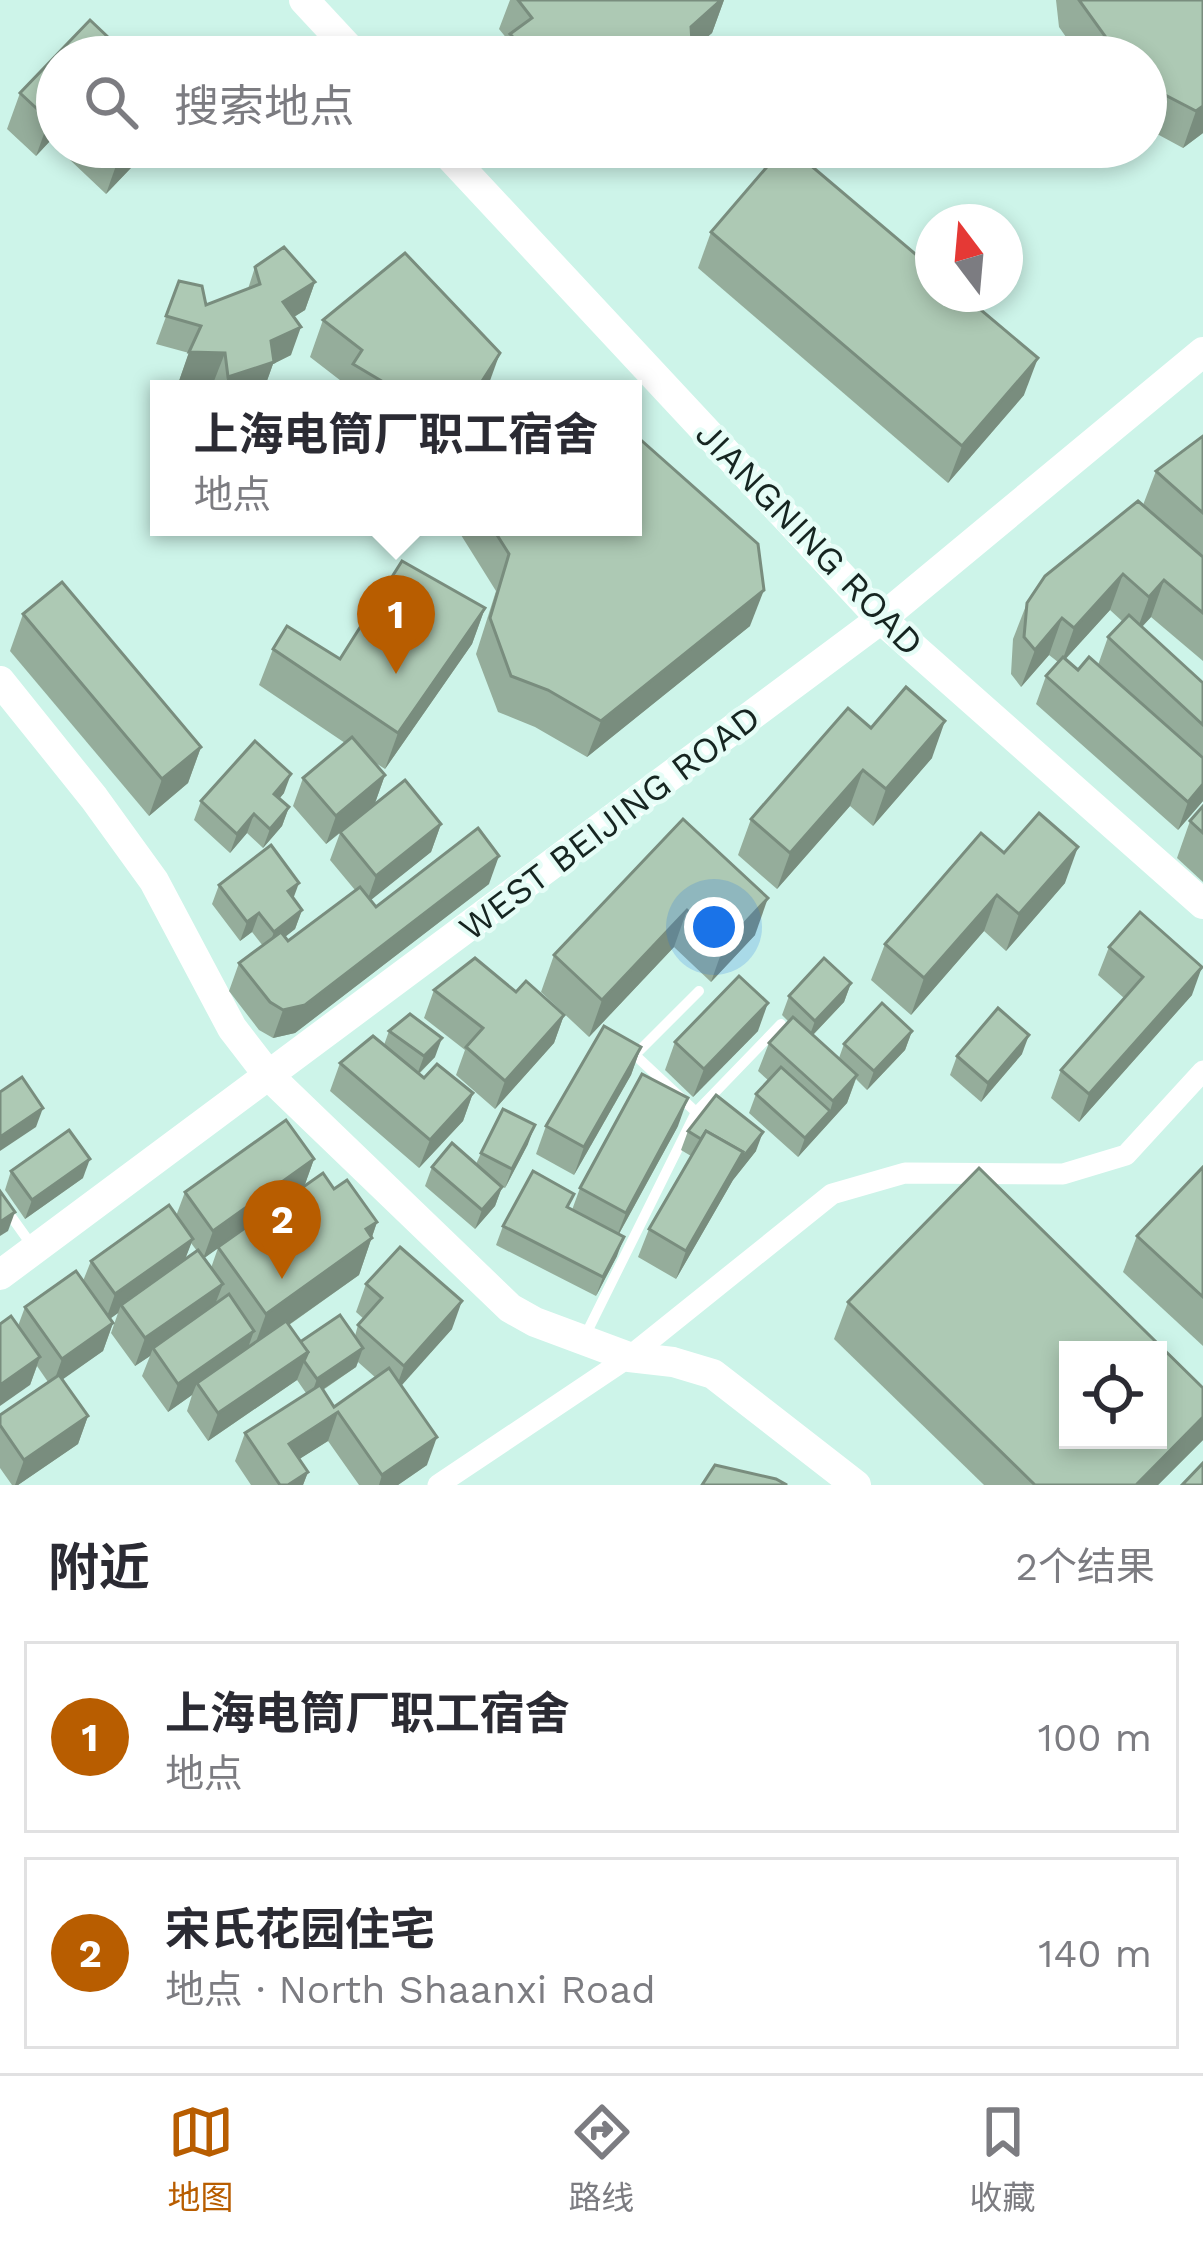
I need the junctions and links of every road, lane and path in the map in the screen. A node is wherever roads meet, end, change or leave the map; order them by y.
1 (304, 0) edge
2 (337, 36) edge
3 (461, 168) edge
4 (1203, 352) edge
5 (881, 619) junction
6 (0, 681) edge
7 (1203, 904) edge
8 (699, 991) dead end
9 (781, 1024) edge
10 (1203, 1071) edge
11 (269, 1076) junction
12 (696, 1112) junction
13 (0, 1201) edge
14 (35, 1250) junction
15 (0, 1275) edge
16 (583, 1341) junction
17 (628, 1358) junction
18 (438, 1485) edge
19 (856, 1485) edge

1 - 2 main road
3 - 5 main road, JIANGNING ROAD
4 - 5 main road, WEST BEIJING ROAD
5 - 7 main road, JIANGNING ROAD
5 - 11 main road, WEST BEIJING ROAD
6 - 11 main road
8 - 12 lane
9 - 12 lane
10 - 17 street
11 - 14 main road, WEST BEIJING ROAD
11 - 16 main road
12 - 16 lane
13 - 14 lane
14 - 15 main road, WEST BEIJING ROAD
16 - 17 main road
17 - 18 street
17 - 19 main road

